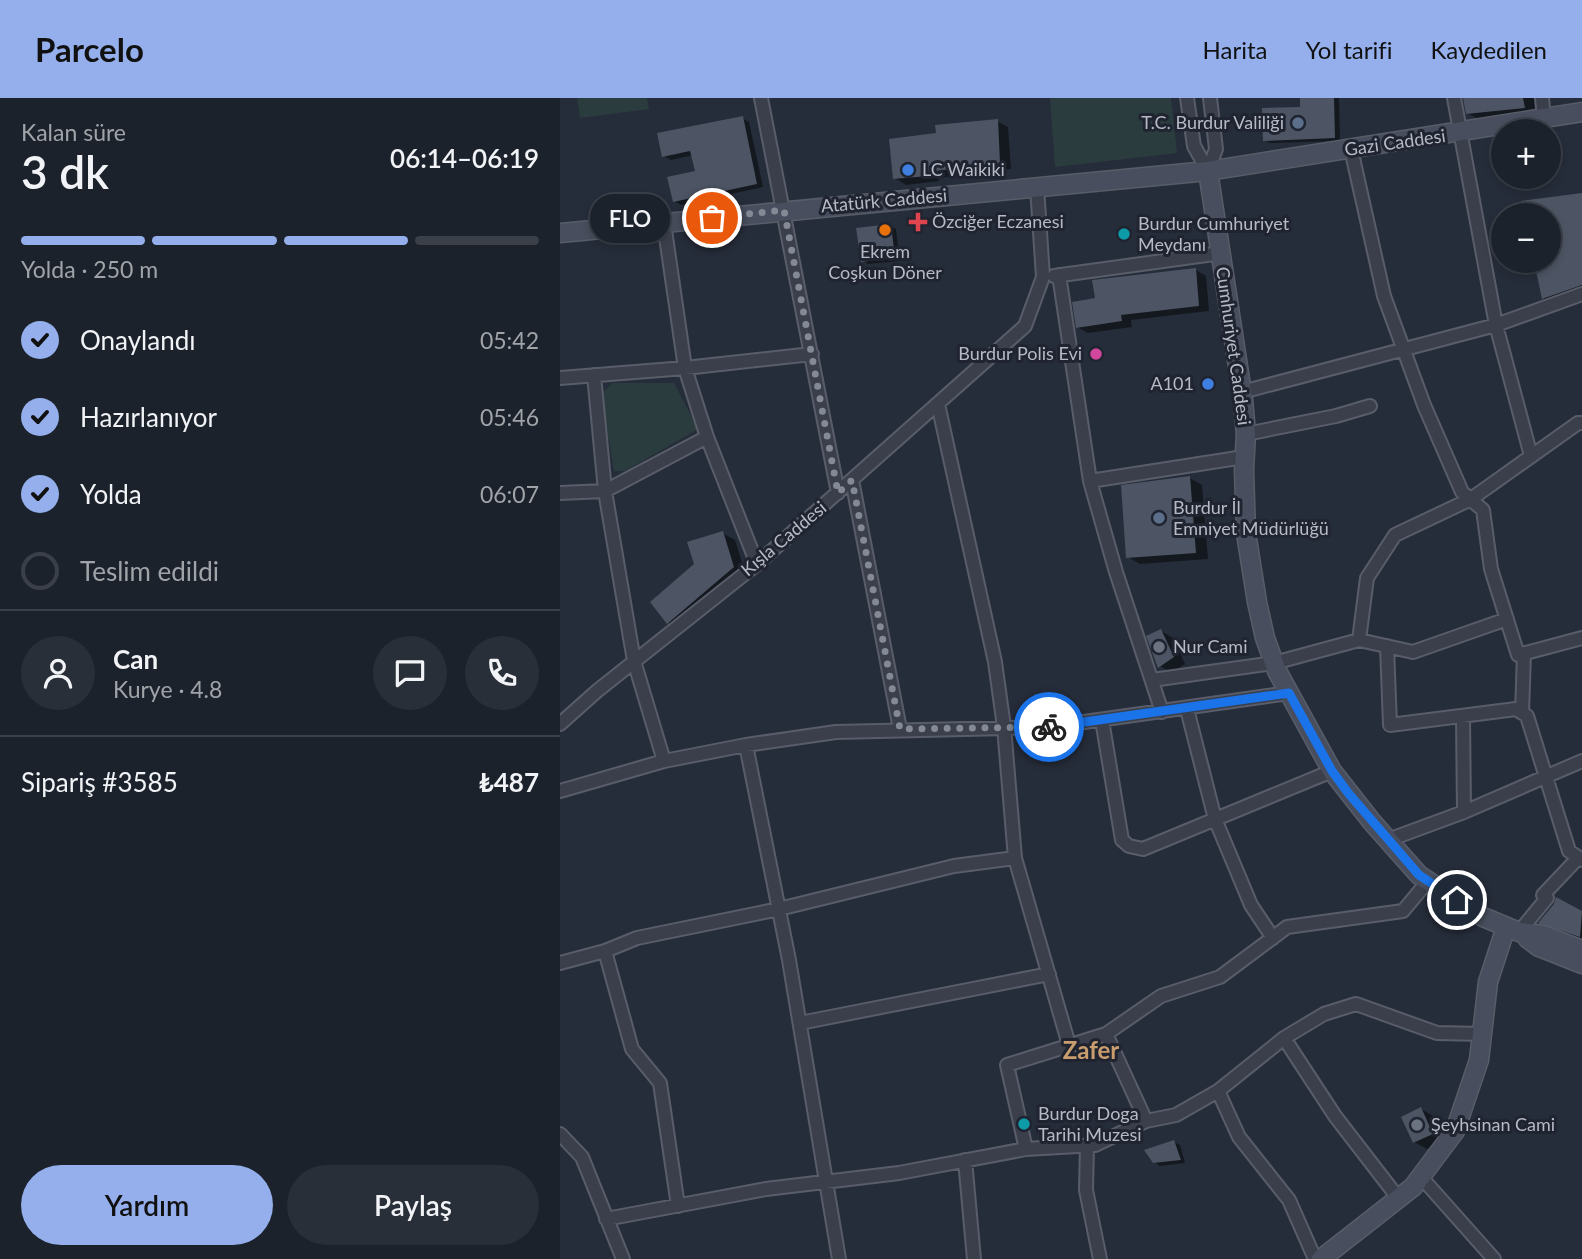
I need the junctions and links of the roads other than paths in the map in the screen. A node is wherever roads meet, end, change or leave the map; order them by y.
1 (761, 98) edge
2 (1188, 98) edge
3 (1210, 98) edge
4 (1454, 98) edge
5 (1542, 98) edge
6 (1582, 112) edge
7 (1544, 119) joint
8 (1491, 128) edge
9 (1460, 133) junction
10 (1351, 149) junction
11 (1208, 171) junction
12 (1037, 187) junction
13 (784, 210) junction
14 (664, 223) junction
15 (560, 233) edge
16 (1220, 253) junction
17 (1059, 275) junction
18 (1043, 277) junction
19 (1582, 294) edge
20 (1496, 325) junction
21 (1403, 349) junction
22 (812, 354) junction
23 (685, 368) junction
24 (594, 375) junction
25 (560, 378) edge
26 (1242, 392) junction
27 (938, 404) junction
28 (1370, 406) dead end
29 (1582, 423) edge
30 (1246, 434) junction
31 (707, 437) junction
32 (1531, 456) junction
33 (1244, 457) junction
34 (852, 480) junction
35 (1090, 481) junction
36 (605, 491) junction
37 (560, 493) edge
38 (838, 493) junction
39 (1471, 499) junction
40 (757, 564) junction
41 (1507, 619) junction
42 (1582, 638) edge
43 (1359, 640) junction
44 (1387, 646) junction
45 (1524, 653) junction
46 (634, 661) junction
47 (1274, 663) junction
48 (1152, 680) junction
49 (1289, 693) junction
50 (1187, 709) junction
51 (1162, 712) junction
52 (1522, 713) junction
53 (1463, 717) junction
54 (1102, 720) junction
55 (560, 724) edge
56 (1004, 727) junction
57 (900, 729) junction
58 (746, 745) junction
59 (664, 761) junction
60 (1582, 761) edge
61 (1332, 771) junction
62 (1545, 779) junction
63 (560, 791) edge
64 (1464, 812) junction
65 (1214, 819) junction
66 (1388, 840) junction
67 (1015, 858) junction
68 (1580, 859) edge
69 (1428, 881) junction
70 (779, 909) junction
71 (1513, 930) junction
72 (1273, 938) junction
73 (1582, 950) edge
74 (605, 951) junction
75 (560, 963) edge
76 (1582, 964) edge
77 (1049, 974) junction
78 (800, 1023) junction
79 (1106, 1034) junction
80 (1483, 1034) junction
81 (1284, 1038) junction
82 (1069, 1045) junction
83 (1218, 1091) junction
84 (1146, 1121) junction
85 (560, 1134) edge
86 (1087, 1145) junction
87 (1026, 1149) junction
88 (965, 1160) junction
89 (1421, 1177) junction
90 (826, 1182) junction
91 (1399, 1199) junction
92 (678, 1206) junction
93 (606, 1219) junction
94 (623, 1259) edge
95 (839, 1259) edge
96 (974, 1259) edge
97 (1100, 1259) edge
98 (1315, 1259) edge
99 (1321, 1259) edge
100 (1494, 1259) edge

1 - 13 street
2 - 11 street
3 - 11 street
4 - 9 street
5 - 7 street
6 - 7 main road, Gazi Caddesi
8 - 9 main road, Gazi Caddesi
9 - 10 main road, Gazi Caddesi
9 - 20 street
10 - 11 main road, Gazi Caddesi
10 - 21 street
11 - 12 main road, Atatürk Caddesi
11 - 16 main road, Cumhuriyet Caddesi
12 - 13 main road, Atatürk Caddesi
12 - 18 street
13 - 14 main road, Atatürk Caddesi
13 - 22 street
14 - 15 main road, Atatürk Caddesi
14 - 23 street
16 - 17 street
16 - 26 main road, Cumhuriyet Caddesi
17 - 18 street
17 - 35 street
18 - 27 street, Kışla Caddesi
19 - 20 street
20 - 21 street
20 - 32 street
21 - 26 street
21 - 39 street
22 - 23 street
22 - 38 street
23 - 24 street
23 - 31 street
24 - 25 street
24 - 36 street
26 - 30 main road, Cumhuriyet Caddesi
27 - 34 street, Kışla Caddesi
27 - 56 street
28 - 30 street
29 - 32 street
30 - 33 main road, Cumhuriyet Caddesi
31 - 36 street
31 - 40 street
32 - 39 street
33 - 35 street
33 - 47 main road, Cumhuriyet Caddesi
34 - 38 street, Kışla Caddesi
34 - 57 street
35 - 48 street
36 - 37 street
36 - 46 street
38 - 40 street, Kışla Caddesi
39 - 41 street
39 - 43 street
40 - 46 street, Kışla Caddesi
41 - 44 street
41 - 45 street
42 - 45 street
43 - 44 street
43 - 47 street
44 - 53 street
45 - 52 street
46 - 55 street, Kışla Caddesi
46 - 59 street
47 - 48 street
47 - 49 main road, Cumhuriyet Caddesi
48 - 51 street
49 - 50 street
49 - 61 main road, Cumhuriyet Caddesi
50 - 51 street
50 - 65 street
51 - 54 street
52 - 53 street
52 - 62 street
53 - 64 street
54 - 56 street
54 - 65 street
56 - 57 street
56 - 67 street
57 - 58 street
58 - 59 street
58 - 70 street
59 - 63 street
60 - 62 street
61 - 65 street
61 - 66 main road, Cumhuriyet Caddesi
62 - 64 street
62 - 68 street
64 - 66 street
65 - 72 street
66 - 69 main road, Cumhuriyet Caddesi
67 - 70 street
67 - 77 street
68 - 71 street
69 - 71 main road, Cumhuriyet Caddesi
69 - 72 street
70 - 74 street
70 - 78 street
71 - 73 main road
71 - 76 main road
71 - 80 main road
72 - 79 street
74 - 75 street
74 - 92 street
77 - 78 street
77 - 82 street
78 - 90 street
79 - 82 street
79 - 84 street
80 - 81 street
80 - 89 main road
81 - 83 street
81 - 91 street
82 - 87 street
83 - 84 street
83 - 98 street
84 - 86 street
85 - 93 street
86 - 87 street
86 - 97 street
87 - 88 street
88 - 90 street
88 - 96 street
89 - 91 main road
89 - 100 street
90 - 92 street
90 - 95 street
91 - 99 main road
92 - 93 street
93 - 94 street

